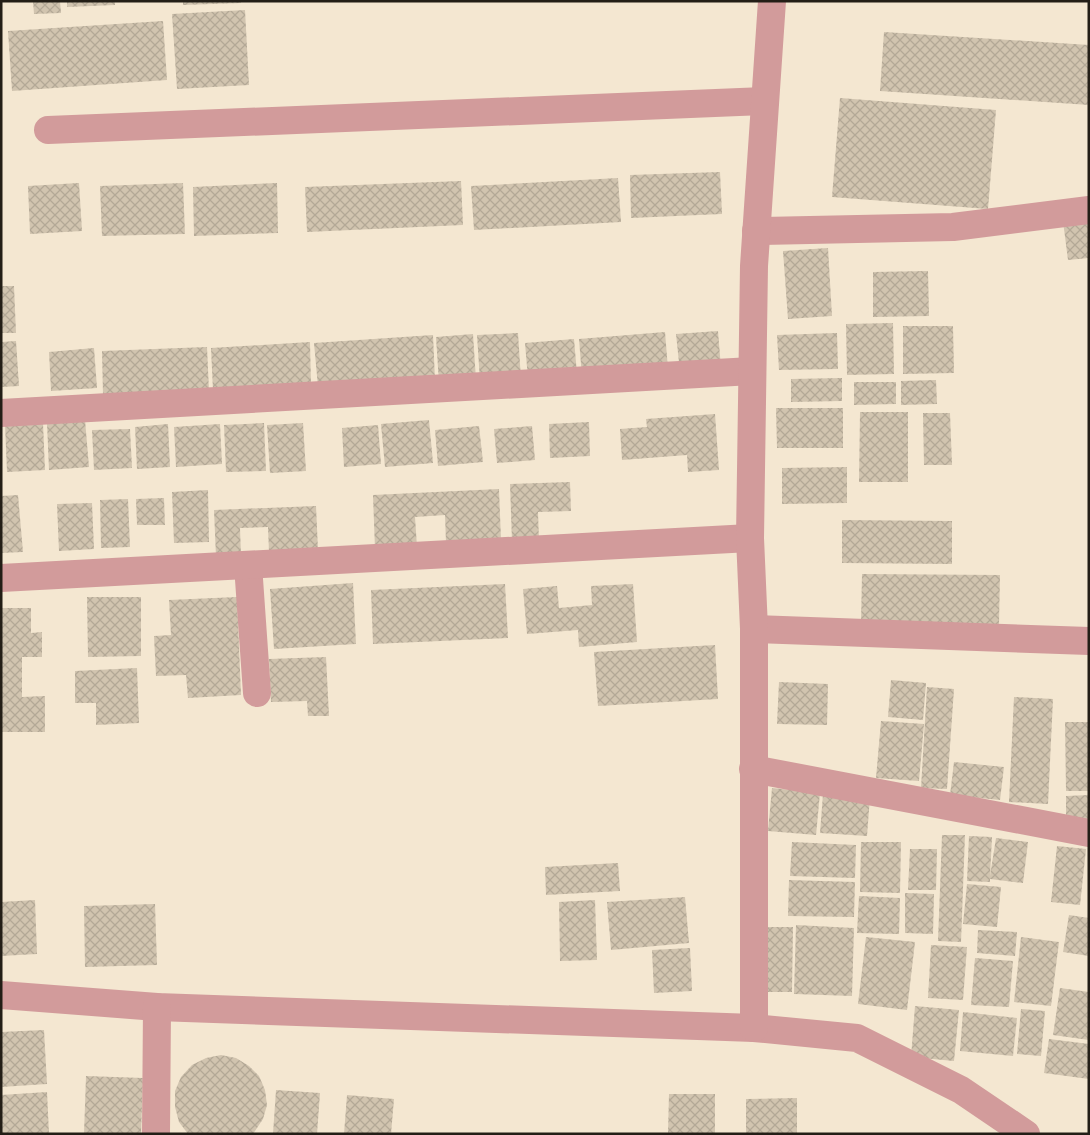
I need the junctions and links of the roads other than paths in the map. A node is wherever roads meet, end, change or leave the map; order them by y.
1 (772, 1) edge
2 (765, 101) junction
3 (48, 130) dead end
4 (1089, 210) edge
5 (756, 231) junction
6 (752, 371) junction
7 (1, 413) edge
8 (750, 538) junction
9 (248, 565) junction
10 (1, 578) edge
11 (754, 630) junction
12 (1089, 641) edge
13 (257, 693) dead end
14 (753, 769) junction
15 (1089, 833) edge
16 (1, 995) edge
17 (157, 1007) junction
18 (754, 1028) junction
19 (156, 1134) edge
20 (1026, 1134) edge

1 - 2 street
2 - 3 street
2 - 5 street
4 - 5 street
5 - 6 street
6 - 7 street
6 - 8 street
8 - 9 street
8 - 11 street
9 - 10 street
9 - 13 street
11 - 12 street
11 - 14 street
14 - 15 street
14 - 18 street
16 - 17 street
17 - 18 street
17 - 19 street
18 - 20 street

